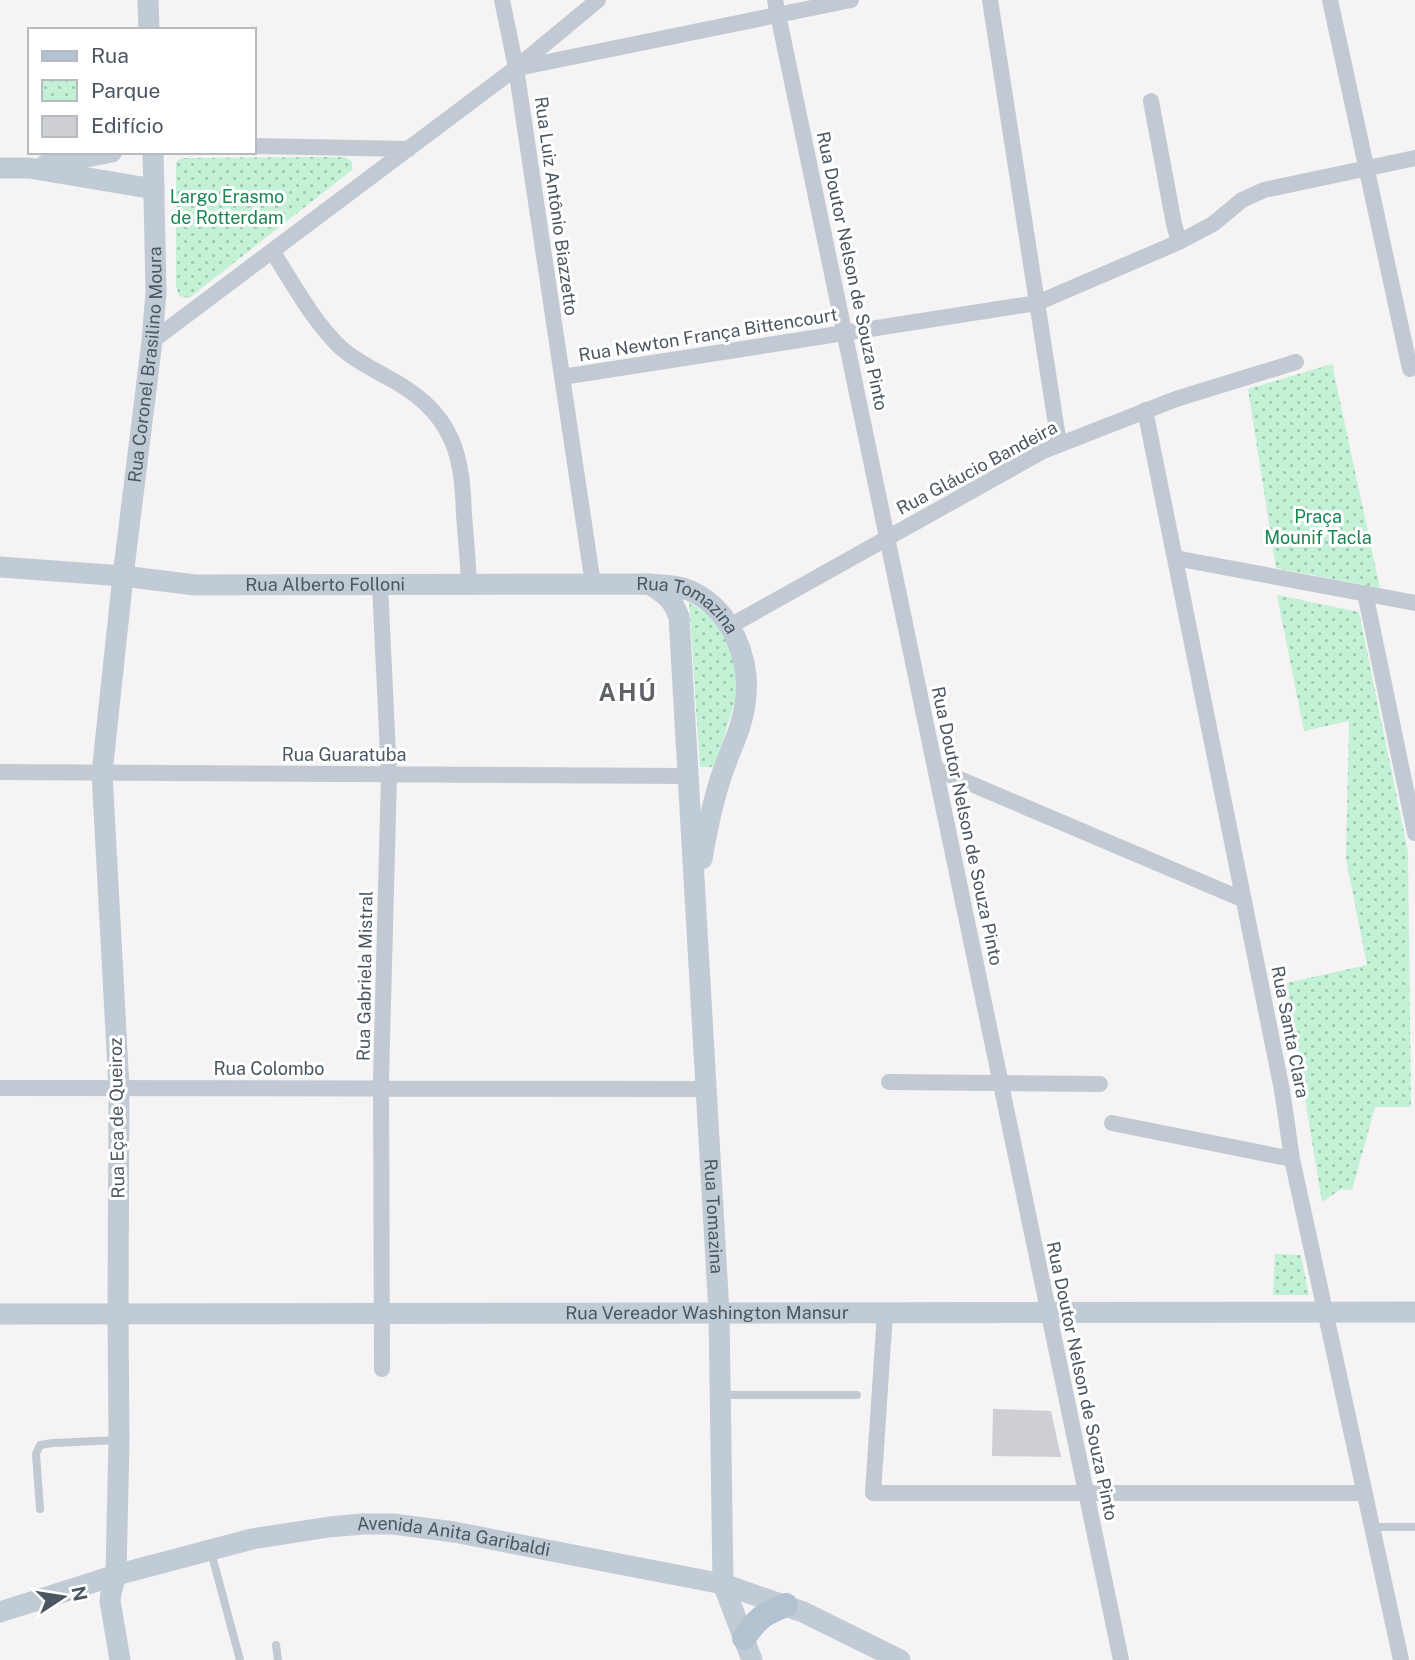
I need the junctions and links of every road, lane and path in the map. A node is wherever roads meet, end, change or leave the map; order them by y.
1 (148, 0) edge
2 (502, 0) edge
3 (598, 0) edge
4 (851, 0) edge
5 (990, 0) edge
6 (1330, 0) edge
7 (777, 7) edge
8 (149, 28) edge
9 (516, 68) junction
10 (1151, 101) dead end
11 (256, 146) edge
12 (409, 149) junction
13 (102, 154) edge
14 (153, 154) edge
15 (1415, 158) edge
16 (0, 168) edge
17 (29, 168) junction
18 (1366, 169) junction
19 (154, 189) junction
20 (1179, 242) junction
21 (272, 251) junction
22 (1037, 303) junction
23 (845, 333) junction
24 (152, 341) junction
25 (1296, 362) dead end
26 (1392, 366) dead end
27 (1413, 369) edge
28 (562, 377) junction
29 (1145, 410) junction
30 (1059, 444) junction
31 (888, 539) junction
32 (1175, 558) junction
33 (0, 567) edge
34 (123, 576) junction
35 (470, 584) junction
36 (593, 584) junction
37 (649, 584) junction
38 (380, 585) junction
39 (1365, 593) junction
40 (1415, 603) edge
41 (730, 626) junction
42 (724, 768) junction
43 (936, 769) junction
44 (0, 772) edge
45 (102, 773) junction
46 (389, 775) junction
47 (688, 776) junction
48 (1415, 833) edge
49 (1244, 900) junction
50 (697, 931) junction
51 (889, 1082) dead end
52 (1001, 1083) junction
53 (1100, 1084) dead end
54 (0, 1088) edge
55 (120, 1088) junction
56 (382, 1088) junction
57 (706, 1088) junction
58 (1112, 1123) dead end
59 (1292, 1159) junction
60 (1049, 1312) junction
61 (1325, 1312) junction
62 (1415, 1312) edge
63 (382, 1313) junction
64 (719, 1313) junction
65 (885, 1313) junction
66 (0, 1314) edge
67 (118, 1314) junction
68 (382, 1368) dead end
69 (720, 1395) junction
70 (857, 1395) dead end
71 (119, 1440) junction
72 (1086, 1493) junction
73 (1364, 1493) junction
74 (40, 1509) dead end
75 (1372, 1527) junction
76 (1415, 1527) edge
77 (211, 1549) junction
78 (116, 1575) junction
79 (723, 1584) junction
80 (786, 1605) junction
81 (0, 1612) edge
82 (276, 1646) dead end
83 (748, 1649) edge
84 (120, 1660) edge
85 (240, 1660) edge
86 (278, 1660) edge
87 (900, 1660) edge
88 (1121, 1660) edge
89 (1401, 1660) edge

1 - 8 main road
2 - 9 street, Rua Luiz Antônio Biazzetto
3 - 9 street
4 - 7 street
5 - 22 street
6 - 18 street
7 - 9 street
7 - 23 street, Rua Doutor Nelson de Souza Pinto
9 - 12 street
9 - 28 street, Rua Luiz Antônio Biazzetto
10 - 20 street
11 - 12 street
12 - 21 street
13 - 17 main road
14 - 19 main road, Rua Coronel Brasilino Moura
15 - 18 street, Rua Newton França Bittencourt
16 - 17 main road
17 - 19 main road
18 - 20 street, Rua Newton França Bittencourt
18 - 27 street
19 - 24 main road, Rua Coronel Brasilino Moura
20 - 22 street, Rua Newton França Bittencourt
21 - 24 street
21 - 35 street
22 - 23 street, Rua Newton França Bittencourt
22 - 30 street
23 - 28 street, Rua Newton França Bittencourt
23 - 31 street, Rua Doutor Nelson de Souza Pinto
24 - 34 main road, Rua Coronel Brasilino Moura
25 - 29 street, Rua Gláucio Bandeira
26 - 27 street
28 - 36 street, Rua Luiz Antônio Biazzetto
29 - 30 street, Rua Gláucio Bandeira
29 - 32 street, Rua Santa Clara
30 - 31 street, Rua Gláucio Bandeira
31 - 41 street, Rua Gláucio Bandeira
31 - 43 street, Rua Doutor Nelson de Souza Pinto
32 - 39 street
32 - 49 street, Rua Santa Clara
33 - 34 main road, Rua Alberto Folloni
34 - 38 main road, Rua Alberto Folloni
34 - 45 main road, Rua Eça de Queiroz
35 - 36 main road, Rua Alberto Folloni
35 - 38 main road, Rua Alberto Folloni
36 - 37 main road, Rua Alberto Folloni
37 - 41 main road, Rua Tomazina
37 - 47 main road, Rua Tomazina
38 - 46 street, Rua Gabriela Mistral
39 - 40 street
39 - 48 street
41 - 42 main road, Rua Tomazina
42 - 47 main road
42 - 50 main road, Rua Tomazina
43 - 49 street
43 - 52 street, Rua Doutor Nelson de Souza Pinto
44 - 45 street, Rua Guaratuba
45 - 46 street, Rua Guaratuba
45 - 55 main road, Rua Eça de Queiroz
46 - 47 street, Rua Guaratuba
46 - 56 street, Rua Gabriela Mistral
47 - 50 main road, Rua Tomazina
49 - 59 street, Rua Santa Clara
50 - 57 main road, Rua Tomazina
51 - 52 street
52 - 53 street
52 - 60 street, Rua Doutor Nelson de Souza Pinto
54 - 55 street, Rua Colombo
55 - 56 street, Rua Colombo
55 - 67 main road, Rua Eça de Queiroz
56 - 57 street, Rua Colombo
56 - 63 street, Rua Gabriela Mistral
57 - 64 main road, Rua Tomazina
58 - 59 street
59 - 61 street, Rua Santa Clara
60 - 61 main road, Rua Vereador Washington Mansur
60 - 65 main road, Rua Vereador Washington Mansur
60 - 72 street, Rua Doutor Nelson de Souza Pinto
61 - 62 main road, Rua Vereador Washington Mansur
61 - 73 street, Rua Santa Clara
63 - 64 main road, Rua Vereador Washington Mansur
63 - 67 main road, Rua Vereador Washington Mansur
63 - 68 street, Rua Gabriela Mistral
64 - 65 main road, Rua Vereador Washington Mansur
64 - 69 main road, Rua Tomazina
65 - 72 street
66 - 67 main road, Rua Vereador Washington Mansur
67 - 71 main road, Rua Eça de Queiroz
69 - 70 lane
69 - 79 main road, Rua Tomazina
71 - 74 lane
71 - 78 main road, Rua Eça de Queiroz
72 - 73 street
72 - 88 street, Rua Doutor Nelson de Souza Pinto
73 - 75 street, Rua Santa Clara
75 - 76 lane
75 - 89 street, Rua Santa Clara
77 - 78 main road, Avenida Anita Garibaldi
77 - 79 main road, Avenida Anita Garibaldi
77 - 85 lane
78 - 81 main road, Avenida Anita Garibaldi
78 - 84 main road, Rua Eça de Queiroz
79 - 80 main road, Avenida Anita Garibaldi
79 - 83 main road
80 - 83 main road
80 - 87 main road, Avenida Anita Garibaldi
82 - 86 lane

